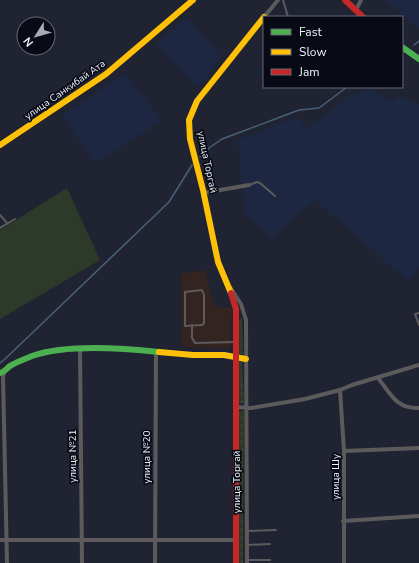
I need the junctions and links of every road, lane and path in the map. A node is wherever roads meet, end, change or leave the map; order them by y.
1 (192, 0) edge
2 (278, 0) edge
3 (283, 0) edge
4 (345, 0) edge
5 (361, 0) edge
6 (356, 10) junction
7 (265, 16) edge
8 (288, 16) edge
9 (363, 16) edge
10 (263, 19) edge
11 (403, 48) edge
12 (419, 59) edge
13 (0, 145) edge
14 (249, 185) joint
15 (203, 193) junction
16 (275, 196) dead end
17 (0, 215) edge
18 (15, 219) dead end
19 (7, 224) junction
20 (0, 228) edge
21 (228, 285) junction
22 (419, 313) edge
23 (419, 325) edge
24 (192, 326) junction
25 (236, 342) junction
26 (80, 348) junction
27 (156, 351) junction
28 (236, 358) junction
29 (246, 359) junction
30 (419, 365) edge
31 (2, 372) edge
32 (378, 378) junction
33 (340, 390) junction
34 (236, 407) junction
35 (247, 407) junction
36 (419, 408) edge
37 (419, 448) edge
38 (344, 451) junction
39 (419, 516) edge
40 (343, 521) junction
41 (276, 530) dead end
42 (247, 531) junction
43 (155, 539) junction
44 (0, 540) edge
45 (7, 540) junction
46 (81, 540) junction
47 (236, 540) junction
48 (270, 544) dead end
49 (247, 545) junction
50 (270, 560) dead end
51 (247, 561) edge
52 (7, 563) edge
53 (82, 563) edge
54 (155, 563) edge
55 (236, 563) edge
56 (344, 563) edge

1 - 13 main road, улица Санкибай Ата
2 - 7 street, улица Торгай
3 - 8 lane
4 - 6 main road
5 - 6 street
6 - 9 main road
10 - 15 main road, улица Торгай
11 - 12 main road
14 - 15 street
14 - 16 lane
15 - 21 main road, улица Торгай
17 - 19 lane
18 - 19 lane
19 - 20 lane
21 - 25 main road, улица Торгай
21 - 29 street, улица Торгай
22 - 23 lane
24 - 24 lane
24 - 25 lane
25 - 28 main road, улица Торгай
26 - 27 main road
26 - 31 main road
26 - 46 street, улица №21
27 - 28 main road
27 - 43 street, улица №20
28 - 29 main road
28 - 34 main road, улица Торгай
29 - 35 street, улица Торгай
30 - 32 street
31 - 45 street
32 - 33 street
32 - 36 street
33 - 35 street
33 - 38 street, улица Шу
34 - 35 street
34 - 47 main road, улица Торгай
35 - 42 street, улица Торгай
37 - 38 street
38 - 40 street, улица Шу
39 - 40 street
40 - 56 street, улица Шу
41 - 42 lane
42 - 49 street, улица Торгай
43 - 46 street
43 - 47 street
43 - 54 street, улица №20
44 - 45 street
45 - 46 street
45 - 52 street
46 - 53 street, улица №21
47 - 55 main road, улица Торгай
48 - 49 lane
49 - 51 street, улица Торгай
50 - 51 lane

